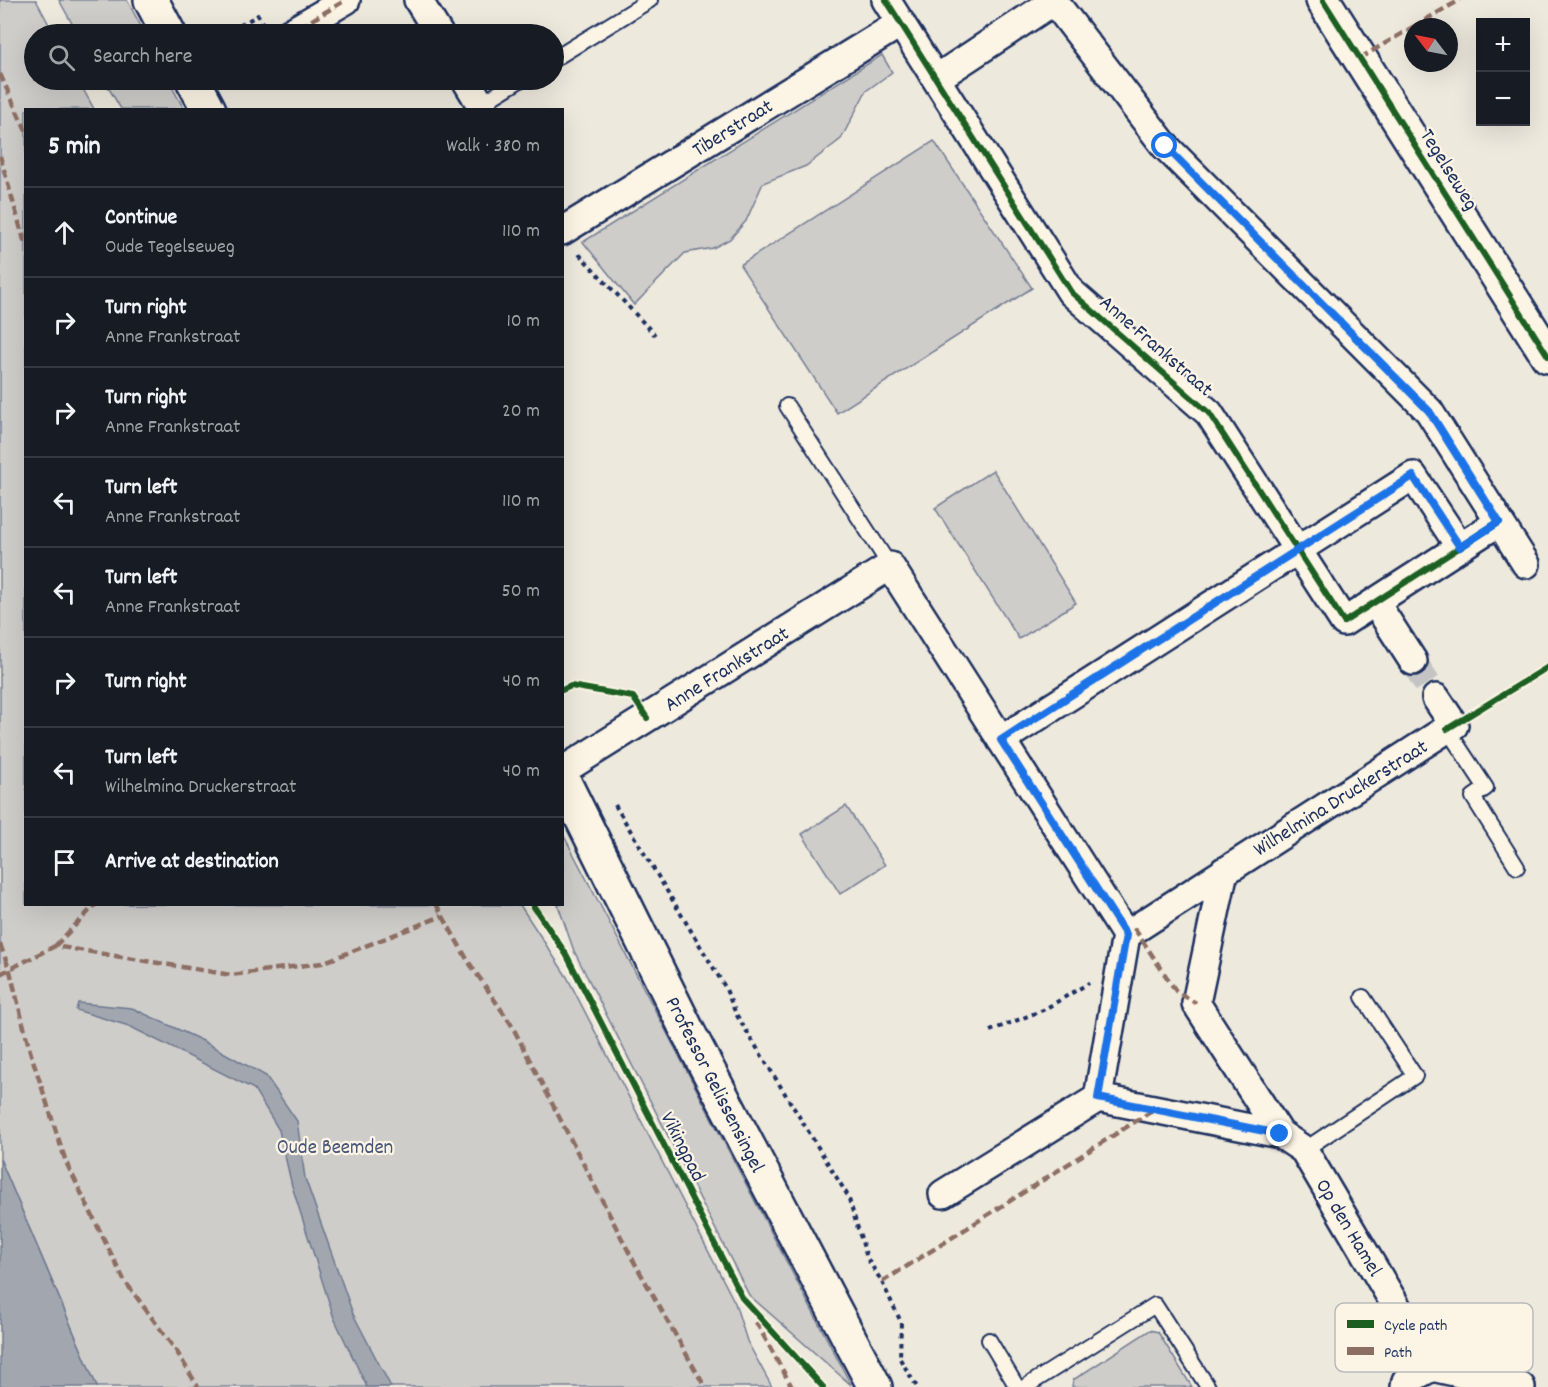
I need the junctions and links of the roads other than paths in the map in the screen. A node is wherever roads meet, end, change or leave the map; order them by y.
1 (151, 0) edge
2 (346, 0) edge
3 (418, 0) edge
4 (650, 0) edge
5 (886, 0) edge
6 (1054, 0) edge
7 (1323, 0) edge
8 (901, 23) junction
9 (164, 24) edge
10 (305, 24) edge
11 (433, 24) edge
12 (564, 53) edge
13 (937, 78) junction
14 (198, 90) edge
15 (472, 90) edge
16 (506, 90) edge
17 (482, 107) edge
18 (208, 108) edge
19 (567, 239) edge
20 (1548, 356) edge
21 (787, 406) dead end
22 (1499, 522) junction
23 (1460, 547) junction
24 (1297, 550) junction
25 (1526, 564) dead end
26 (890, 566) junction
27 (1375, 602) junction
28 (1413, 661) tunnel mouth
29 (1436, 698) tunnel mouth
30 (1451, 727) junction
31 (1001, 740) junction
32 (564, 770) edge
33 (564, 782) edge
34 (1517, 867) dead end
35 (1224, 871) junction
36 (1126, 935) junction
37 (1363, 997) dead end
38 (1098, 1098) junction
39 (1280, 1134) junction
40 (1304, 1150) junction
41 (943, 1194) dead end
42 (1394, 1303) edge
43 (988, 1340) dead end
44 (1424, 1372) edge
45 (1454, 1372) edge
46 (875, 1387) edge
47 (1017, 1387) edge
48 (1026, 1387) edge
49 (1208, 1387) edge
50 (1405, 1387) edge
51 (1521, 1387) edge

1 - 9 main road
2 - 10 street
3 - 11 street
4 - 12 lane
5 - 8 street, Anne Frankstraat
6 - 13 street
6 - 22 street
7 - 20 main road, Tegelseweg
8 - 13 street, Anne Frankstraat
8 - 19 street, Tiberstraat
13 - 24 street, Anne Frankstraat
14 - 18 main road
15 - 17 street
16 - 17 lane
21 - 26 lane
22 - 23 street, Anne Frankstraat
22 - 25 street
23 - 24 street
23 - 27 street, Anne Frankstraat
24 - 27 street, Anne Frankstraat
24 - 31 street
26 - 31 street
26 - 32 street, Anne Frankstraat
27 - 28 street
29 - 30 street
30 - 34 lane
30 - 35 street, Wilhelmina Druckerstraat
31 - 36 street
33 - 46 main road, Professor Gelissensingel
35 - 36 street, Wilhelmina Druckerstraat
35 - 39 street
36 - 38 street
37 - 40 lane
38 - 39 street
38 - 41 street
39 - 40 street
40 - 42 street, Op den Hamel
43 - 47 lane
44 - 50 street
45 - 51 street
48 - 49 lane

